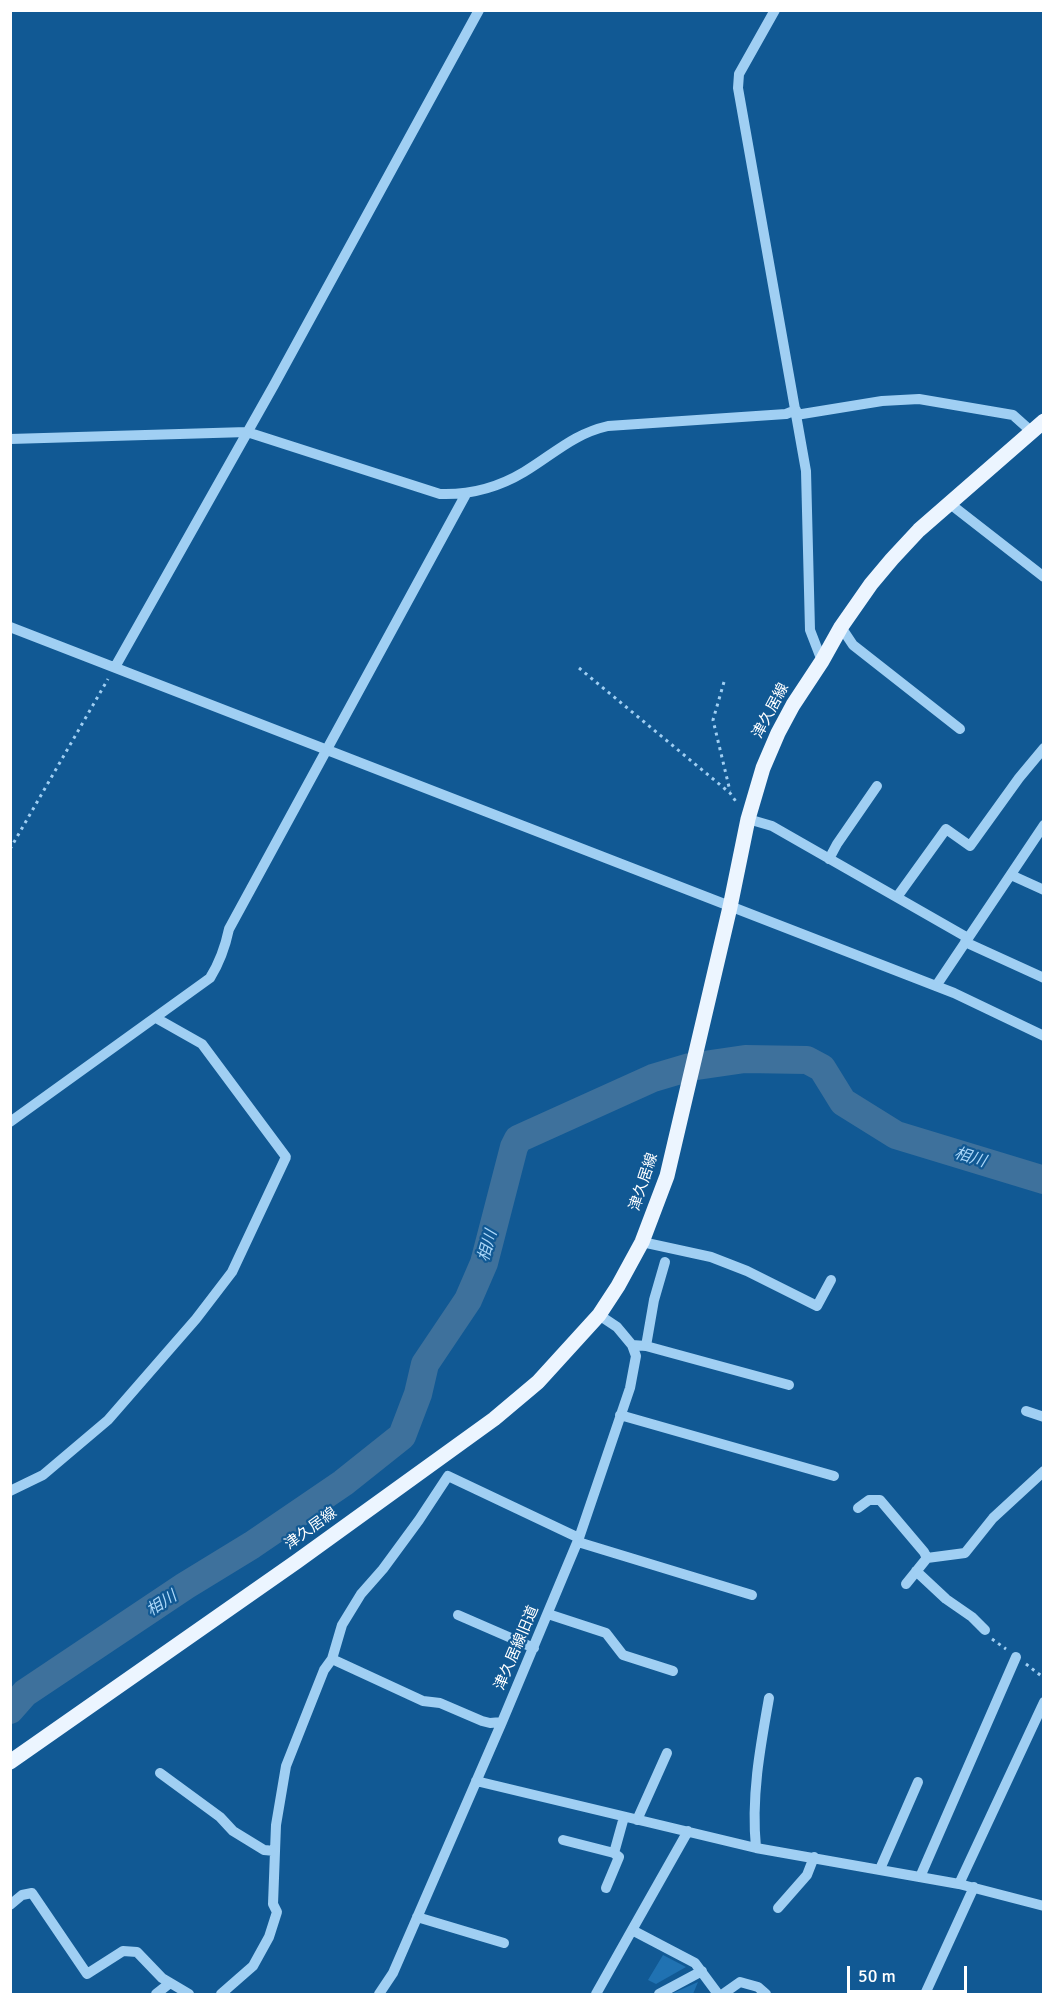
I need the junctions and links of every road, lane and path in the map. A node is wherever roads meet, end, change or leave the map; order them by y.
1 (479, 10) edge
2 (775, 10) edge
3 (796, 413) junction
4 (1044, 421) edge
5 (247, 432) junction
6 (1032, 432) junction
7 (10, 439) edge
8 (466, 494) junction
9 (949, 503) junction
10 (1044, 577) edge
11 (10, 627) edge
12 (841, 627) junction
13 (822, 661) junction
14 (115, 667) junction
15 (579, 668) dead end
16 (724, 682) dead end
17 (960, 729) dead end
18 (1044, 748) edge
19 (326, 751) junction
20 (877, 786) dead end
21 (730, 793) junction
22 (748, 819) junction
23 (1044, 825) edge
24 (10, 849) edge
25 (829, 859) junction
26 (1011, 874) junction
27 (1044, 890) edge
28 (897, 897) junction
29 (730, 907) junction
30 (966, 940) junction
31 (1044, 978) edge
32 (936, 986) junction
33 (156, 1018) junction
34 (1044, 1036) edge
35 (10, 1122) edge
36 (642, 1242) junction
37 (665, 1262) dead end
38 (831, 1280) dead end
39 (598, 1315) junction
40 (632, 1345) junction
41 (646, 1346) junction
42 (789, 1385) dead end
43 (1026, 1411) dead end
44 (620, 1415) junction
45 (1044, 1417) edge
46 (436, 1460) junction
47 (1044, 1471) edge
48 (448, 1476) junction
49 (834, 1476) dead end
50 (10, 1491) edge
51 (858, 1508) dead end
52 (579, 1540) junction
53 (927, 1558) junction
54 (916, 1571) junction
55 (906, 1584) dead end
56 (752, 1595) dead end
57 (548, 1614) junction
58 (458, 1616) dead end
59 (985, 1630) dead end
60 (534, 1648) junction
61 (1016, 1656) dead end
62 (332, 1659) junction
63 (673, 1671) dead end
64 (769, 1698) dead end
65 (1044, 1702) edge
66 (502, 1722) junction
67 (667, 1753) dead end
68 (10, 1762) edge
69 (160, 1773) dead end
70 (476, 1781) junction
71 (918, 1782) dead end
72 (624, 1817) junction
73 (637, 1820) junction
74 (688, 1831) junction
75 (563, 1840) dead end
76 (756, 1848) junction
77 (275, 1851) junction
78 (614, 1853) junction
79 (814, 1857) junction
80 (880, 1869) junction
81 (920, 1877) junction
82 (959, 1884) junction
83 (974, 1887) junction
84 (606, 1888) dead end
85 (10, 1905) edge
86 (1044, 1906) edge
87 (778, 1908) dead end
88 (417, 1917) junction
89 (632, 1930) junction
90 (504, 1943) dead end
91 (702, 1971) junction
92 (170, 1983) junction
93 (156, 1995) edge
94 (189, 1995) edge
95 (221, 1995) edge
96 (379, 1995) edge
97 (596, 1995) edge
98 (659, 1995) edge
99 (718, 1995) edge
100 (723, 1995) edge
101 (766, 1995) edge
102 (925, 1995) edge

1 - 5 street
2 - 3 street
3 - 6 street
3 - 8 street
3 - 13 street
4 - 6 main road, 津久居線
5 - 7 street
5 - 8 street
5 - 14 street
6 - 9 main road, 津久居線
8 - 19 street
9 - 10 street
9 - 12 main road, 津久居線
11 - 14 street
12 - 13 main road, 津久居線
12 - 17 street
13 - 22 main road, 津久居線
14 - 19 street
14 - 24 path
15 - 21 path
16 - 21 path
18 - 28 street
19 - 29 street
19 - 33 street
20 - 25 street
21 - 22 path
22 - 25 street
22 - 29 main road, 津久居線
23 - 26 street
25 - 28 street
26 - 27 street
26 - 30 street
28 - 30 street
29 - 32 street
29 - 36 main road, 津久居線
30 - 31 street
30 - 32 street
32 - 34 street
33 - 35 street
33 - 50 street
36 - 38 street
36 - 39 main road, 津久居線
37 - 41 street
39 - 40 street
39 - 46 main road, 津久居線
40 - 41 street
40 - 44 street, 津久居線旧道
41 - 42 street
43 - 45 street
44 - 49 street
44 - 52 street, 津久居線旧道
46 - 48 street
46 - 68 main road, 津久居線
47 - 53 street
48 - 52 street
48 - 62 street
51 - 53 street
52 - 56 street
52 - 57 street, 津久居線旧道
53 - 54 street
54 - 55 street
54 - 59 street
57 - 60 street, 津久居線旧道
57 - 63 street
58 - 60 street
60 - 66 street, 津久居線旧道
61 - 81 street
62 - 66 street
62 - 77 street
64 - 76 street
65 - 82 street
66 - 70 street, 津久居線旧道
67 - 73 street
69 - 77 street
70 - 72 street
70 - 88 street, 津久居線旧道
71 - 80 street
72 - 73 street
72 - 78 street
73 - 74 street
74 - 76 street
74 - 89 street
75 - 78 street
76 - 79 street
77 - 95 street
78 - 84 street
79 - 80 street
79 - 87 street
80 - 81 street
81 - 82 street
82 - 83 street
83 - 86 street
83 - 102 street
85 - 92 street
88 - 90 street
88 - 96 street, 津久居線旧道
89 - 91 street
89 - 97 street
91 - 98 street
91 - 99 street
92 - 93 street
92 - 94 street
100 - 101 street

